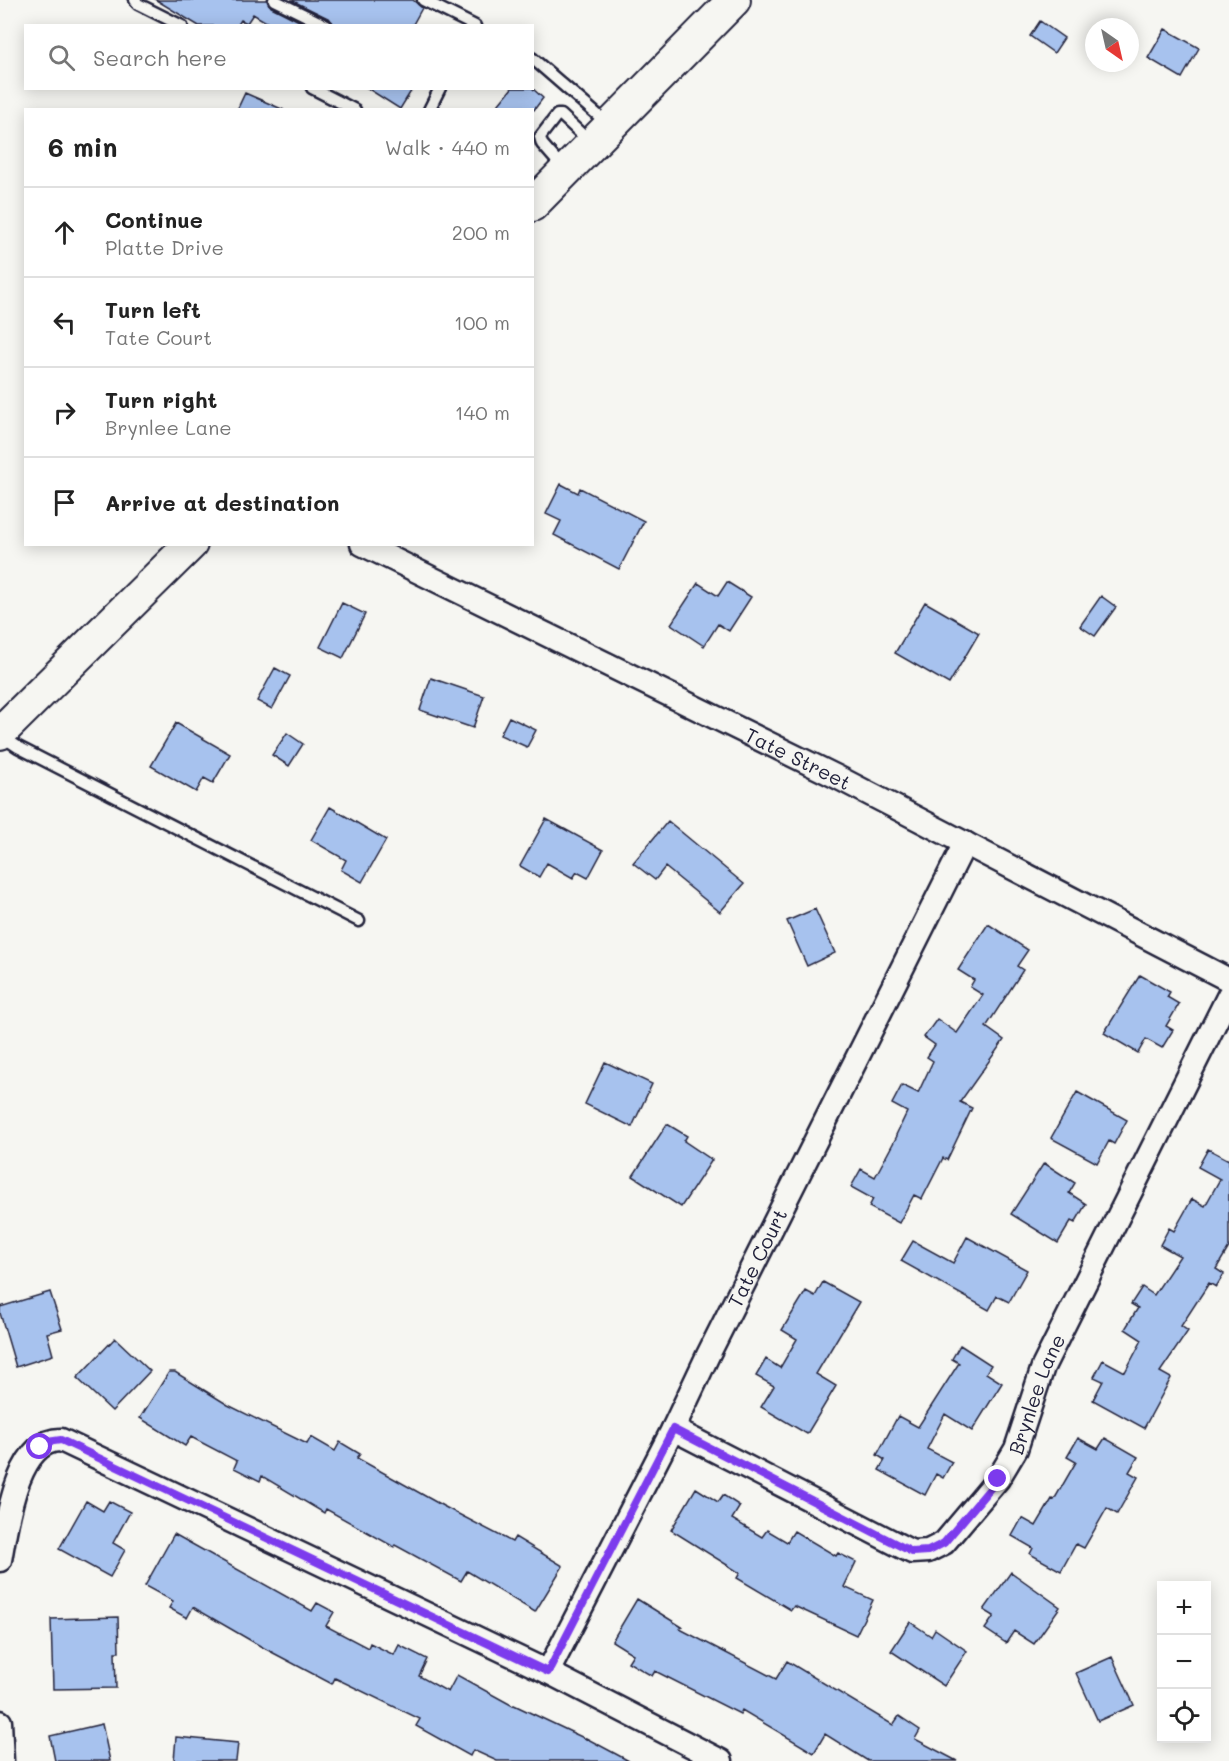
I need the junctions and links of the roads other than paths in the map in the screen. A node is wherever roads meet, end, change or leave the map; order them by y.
1 (135, 0) edge
2 (274, 0) edge
3 (423, 0) edge
4 (734, 0) edge
5 (178, 24) edge
6 (323, 24) edge
7 (471, 24) edge
8 (534, 60) edge
9 (316, 90) edge
10 (439, 90) edge
11 (351, 108) edge
12 (430, 108) edge
13 (601, 135) junction
14 (566, 171) junction
15 (534, 202) edge
16 (190, 546) edge
17 (366, 546) edge
18 (0, 734) edge
19 (965, 843) junction
20 (359, 921) dead end
21 (1229, 980) edge
22 (1229, 995) edge
23 (673, 1429) junction
24 (0, 1560) edge
25 (548, 1672) junction
26 (0, 1722) edge
27 (2, 1761) edge
28 (721, 1761) edge

1 - 5 lane
2 - 6 lane
3 - 7 lane
4 - 13 street
8 - 13 lane
9 - 11 lane
10 - 12 lane
13 - 14 street
13 - 14 lane
14 - 15 street
16 - 18 street
17 - 19 street, Tate Street
18 - 20 lane
19 - 21 street, Tate Street
19 - 23 street, Tate Court
22 - 23 street, Brynlee Lane
23 - 25 street, Tate Court
24 - 25 street
25 - 28 street
26 - 27 street

